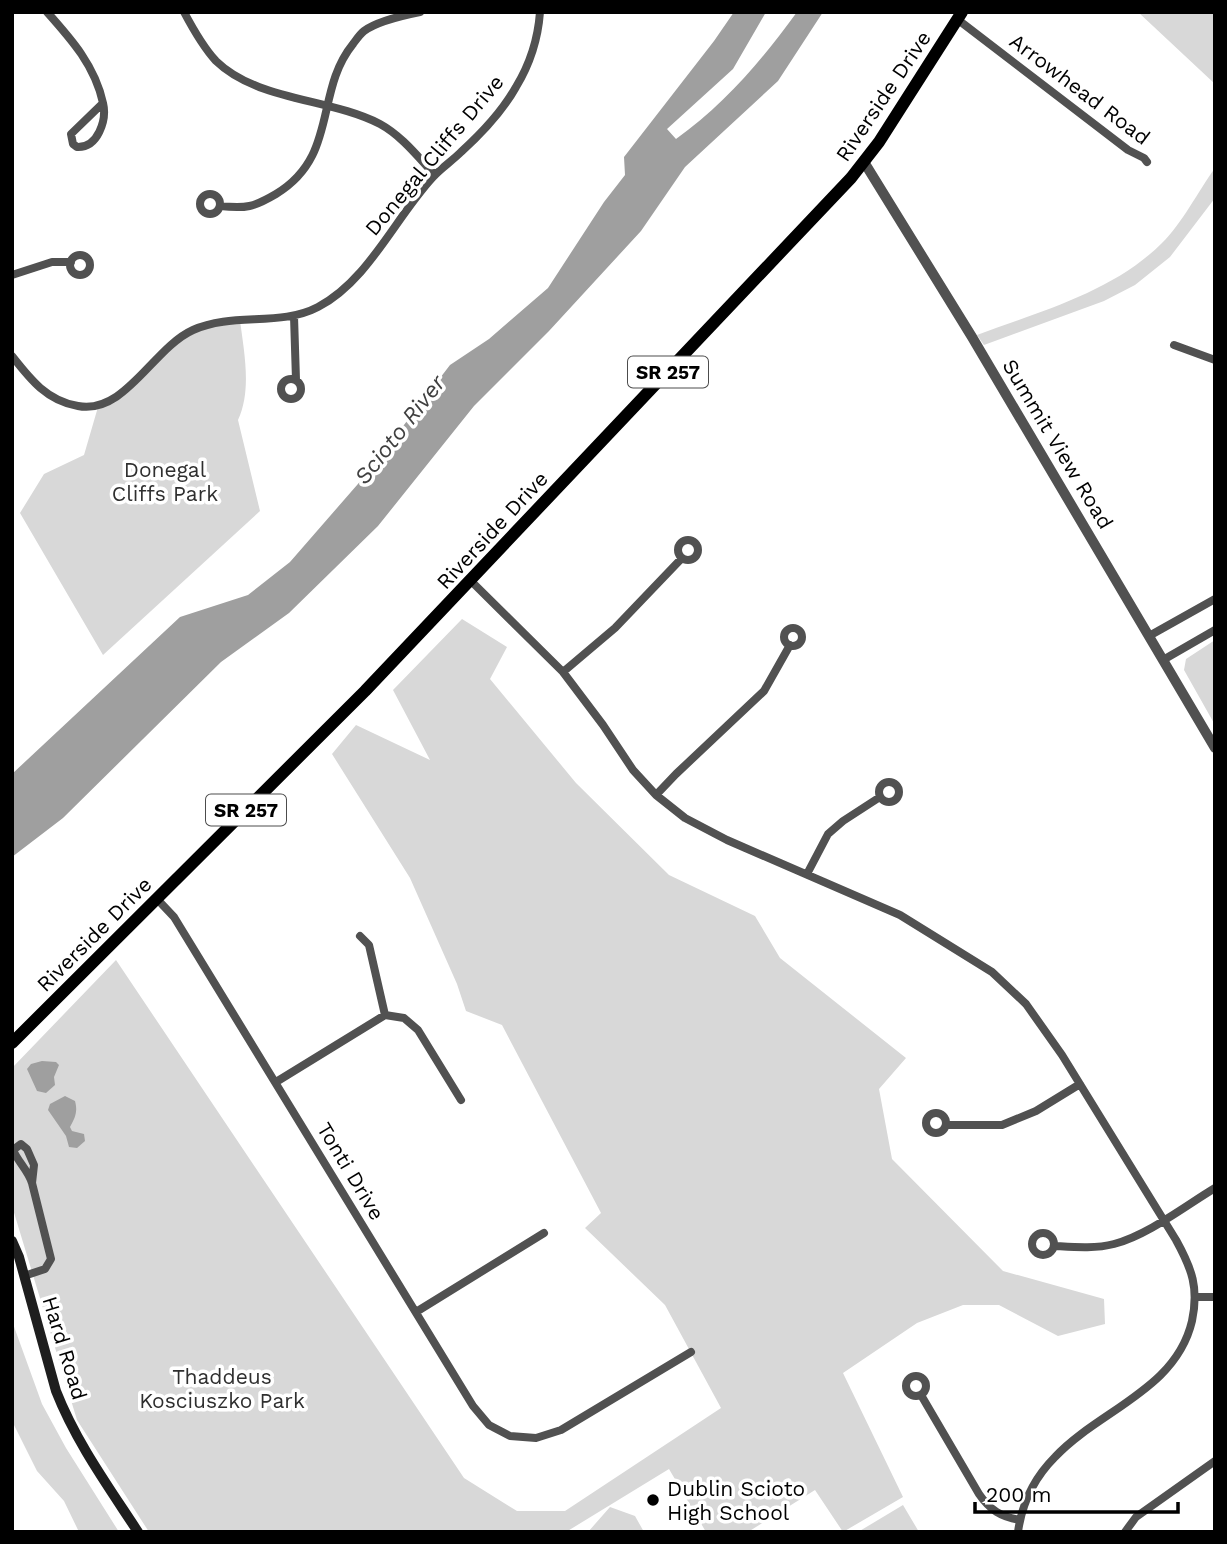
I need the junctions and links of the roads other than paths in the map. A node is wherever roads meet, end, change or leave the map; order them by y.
1 (47, 12) edge
2 (184, 12) edge
3 (420, 12) edge
4 (540, 12) edge
5 (959, 16) edge
6 (103, 103) junction
7 (329, 105) junction
8 (864, 162) junction
9 (1147, 162) dead end
10 (435, 175) junction
11 (220, 206) dead end
12 (71, 262) dead end
13 (12, 275) edge
14 (294, 316) junction
15 (1174, 345) dead end
16 (12, 356) edge
17 (1215, 360) edge
18 (296, 380) dead end
19 (682, 558) dead end
20 (471, 581) junction
21 (1215, 599) edge
22 (1215, 630) edge
23 (1149, 636) junction
24 (790, 645) dead end
25 (1163, 660) junction
26 (563, 672) junction
27 (1215, 748) edge
28 (656, 795) junction
29 (880, 797) dead end
30 (807, 874) junction
31 (157, 899) junction
32 (360, 936) dead end
33 (385, 1015) junction
34 (12, 1043) edge
35 (276, 1082) junction
36 (1080, 1084) junction
37 (461, 1100) dead end
38 (946, 1125) dead end
39 (33, 1183) dead end
40 (1215, 1188) edge
41 (1163, 1219) junction
42 (544, 1233) dead end
43 (12, 1241) edge
44 (1054, 1246) dead end
45 (24, 1276) junction
46 (1195, 1297) junction
47 (1215, 1297) edge
48 (416, 1312) junction
49 (691, 1352) dead end
50 (921, 1395) dead end
51 (1215, 1461) edge
52 (1020, 1521) junction
53 (138, 1532) edge
54 (1018, 1532) edge
55 (1125, 1532) edge

1 - 6 street
2 - 7 street
3 - 7 street
4 - 10 street, Donegal Cliffs Drive
5 - 8 main road, Riverside Drive / SR 257
5 - 9 street, Arrowhead Road
6 - 6 street
7 - 10 street
7 - 11 street
8 - 20 main road, Riverside Drive / SR 257
8 - 23 street, Summit View Road
10 - 14 street, Donegal Cliffs Drive
12 - 13 street
14 - 16 street, Donegal Cliffs Drive
14 - 18 street
15 - 17 street
19 - 26 street
20 - 26 street
20 - 31 main road, Riverside Drive / SR 257
21 - 23 street
22 - 25 street
23 - 25 street, Summit View Road
24 - 28 street
25 - 27 street, Summit View Road
26 - 28 street
28 - 30 street
29 - 30 street
30 - 36 street
31 - 34 main road, Riverside Drive / SR 257
31 - 35 street, Tonti Drive
32 - 33 street
33 - 35 street
33 - 37 street
35 - 48 street, Tonti Drive
36 - 38 street
36 - 41 street
39 - 45 street
40 - 41 street
41 - 44 street
41 - 46 street
42 - 48 street
43 - 45 main road, Hard Road
45 - 53 main road, Hard Road
46 - 47 street
46 - 52 street
48 - 49 street, Tonti Drive
50 - 52 street
51 - 55 street
52 - 54 street

